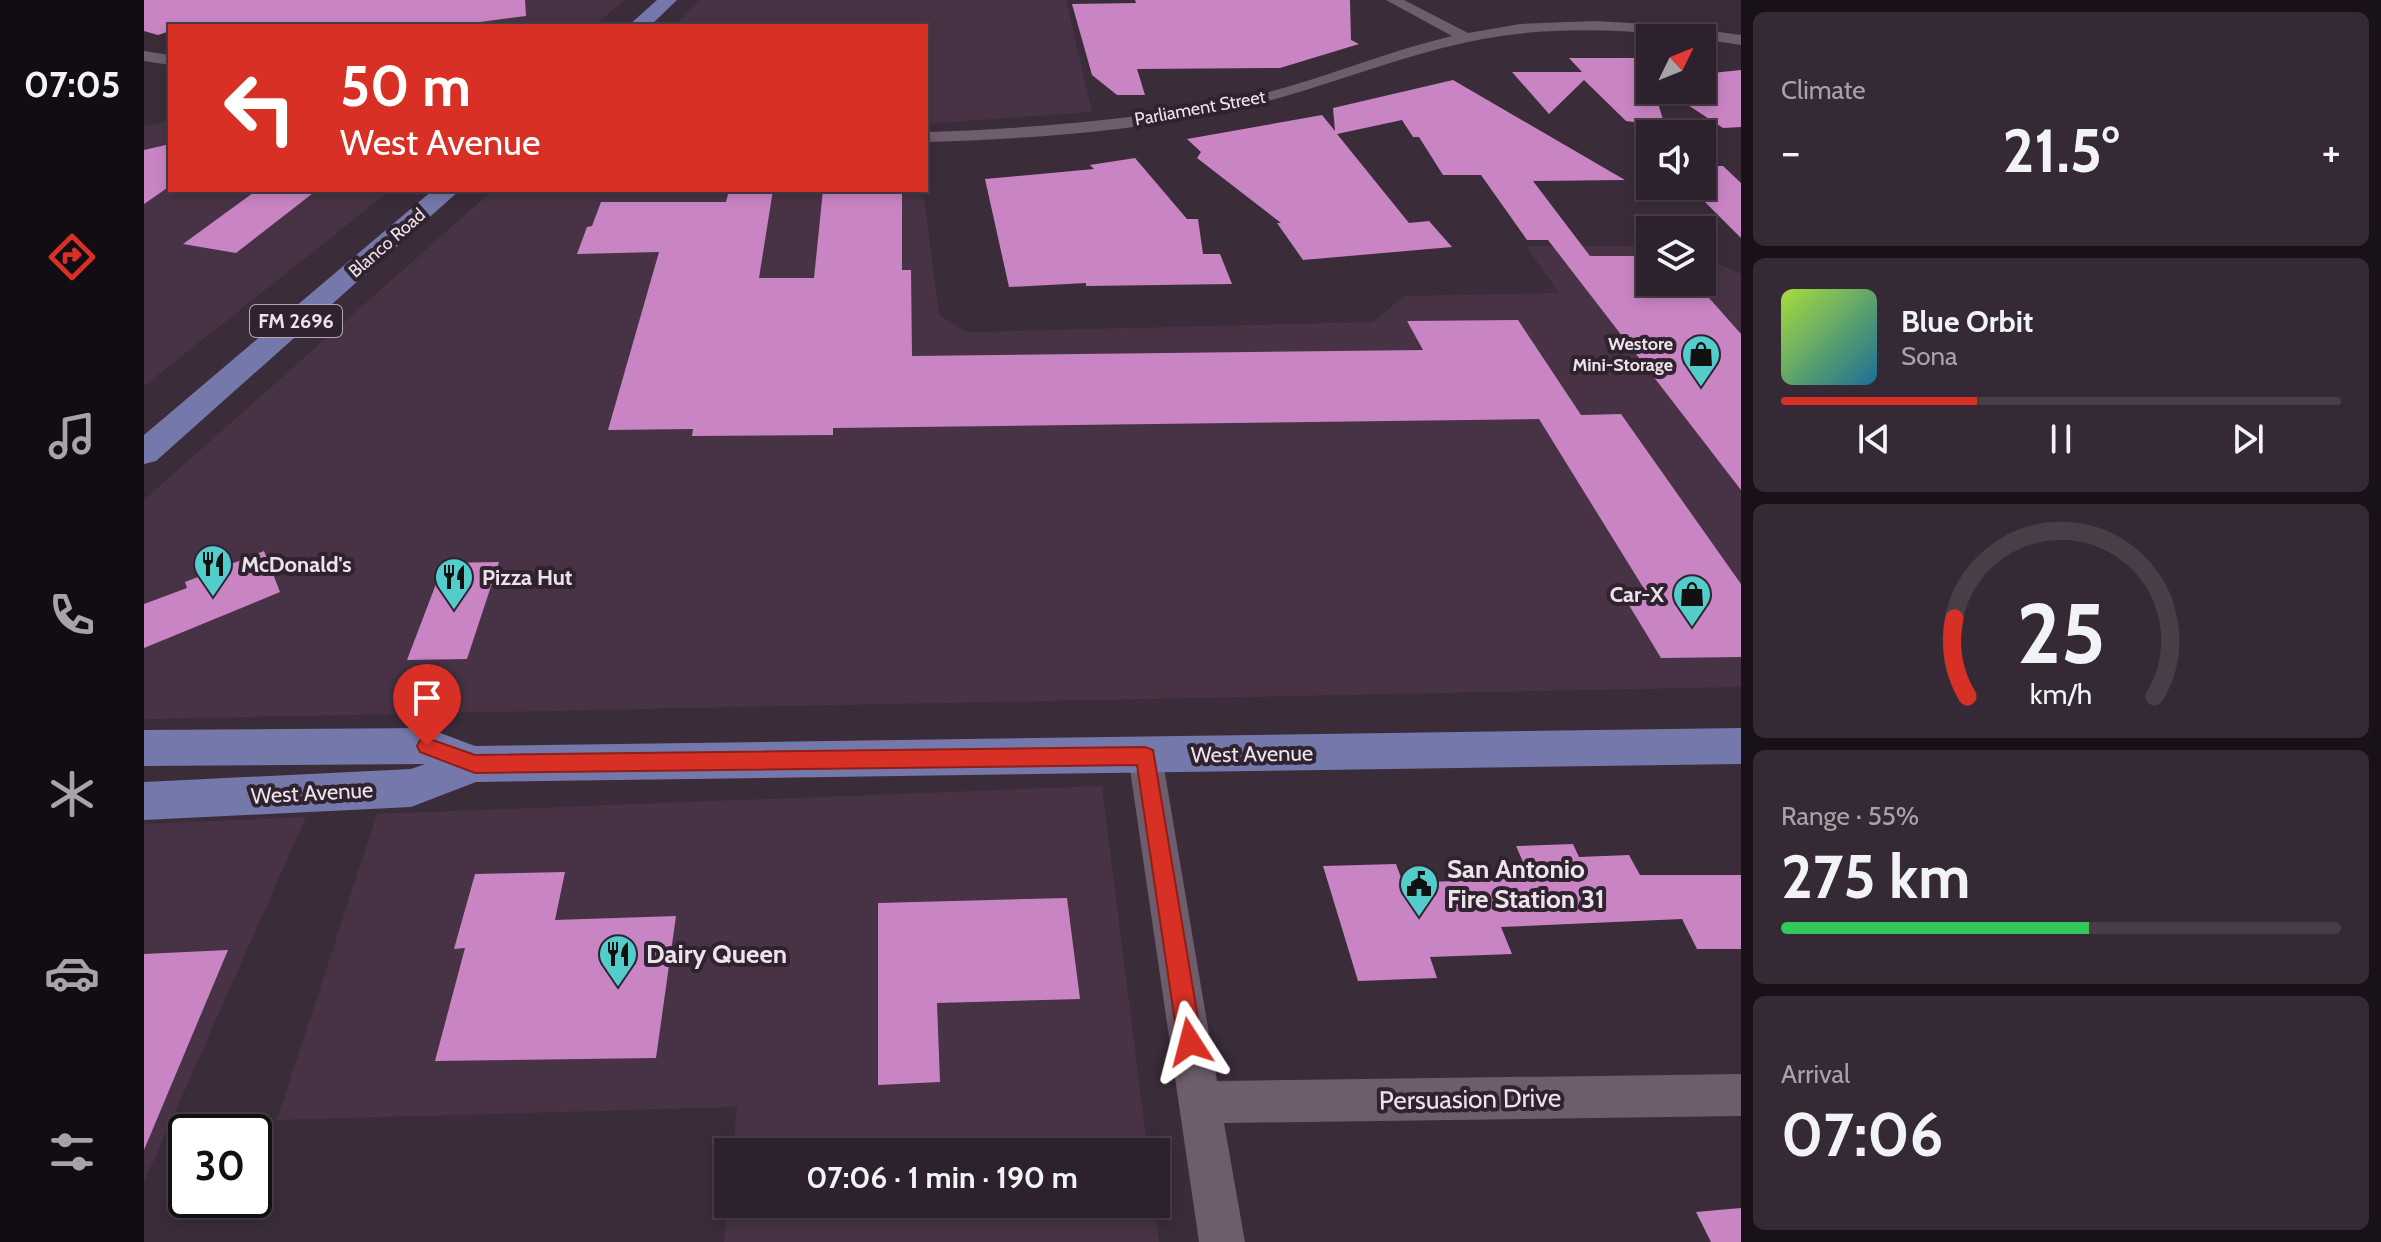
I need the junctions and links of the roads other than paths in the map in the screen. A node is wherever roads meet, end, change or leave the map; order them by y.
1 (668, 0) edge
2 (1393, 0) edge
3 (640, 24) edge
4 (1467, 38) junction
5 (1741, 40) edge
6 (144, 56) edge
7 (168, 60) edge
8 (928, 137) edge
9 (446, 192) edge
10 (144, 453) edge
11 (1741, 746) edge
12 (144, 748) edge
13 (1145, 756) junction
14 (475, 764) junction
15 (144, 801) edge
16 (1741, 1095) edge
17 (1199, 1102) junction
18 (1222, 1242) edge

1 - 3 main road
2 - 4 street
4 - 5 street, Parliament Street
4 - 8 street, Parliament Street
6 - 7 street
9 - 10 main road, Blanco Road / FM 2696
11 - 13 main road, West Avenue
12 - 14 main road, West Avenue
13 - 14 main road, West Avenue
13 - 17 street
14 - 15 main road, West Avenue
16 - 17 street, Persuasion Drive
17 - 18 street

